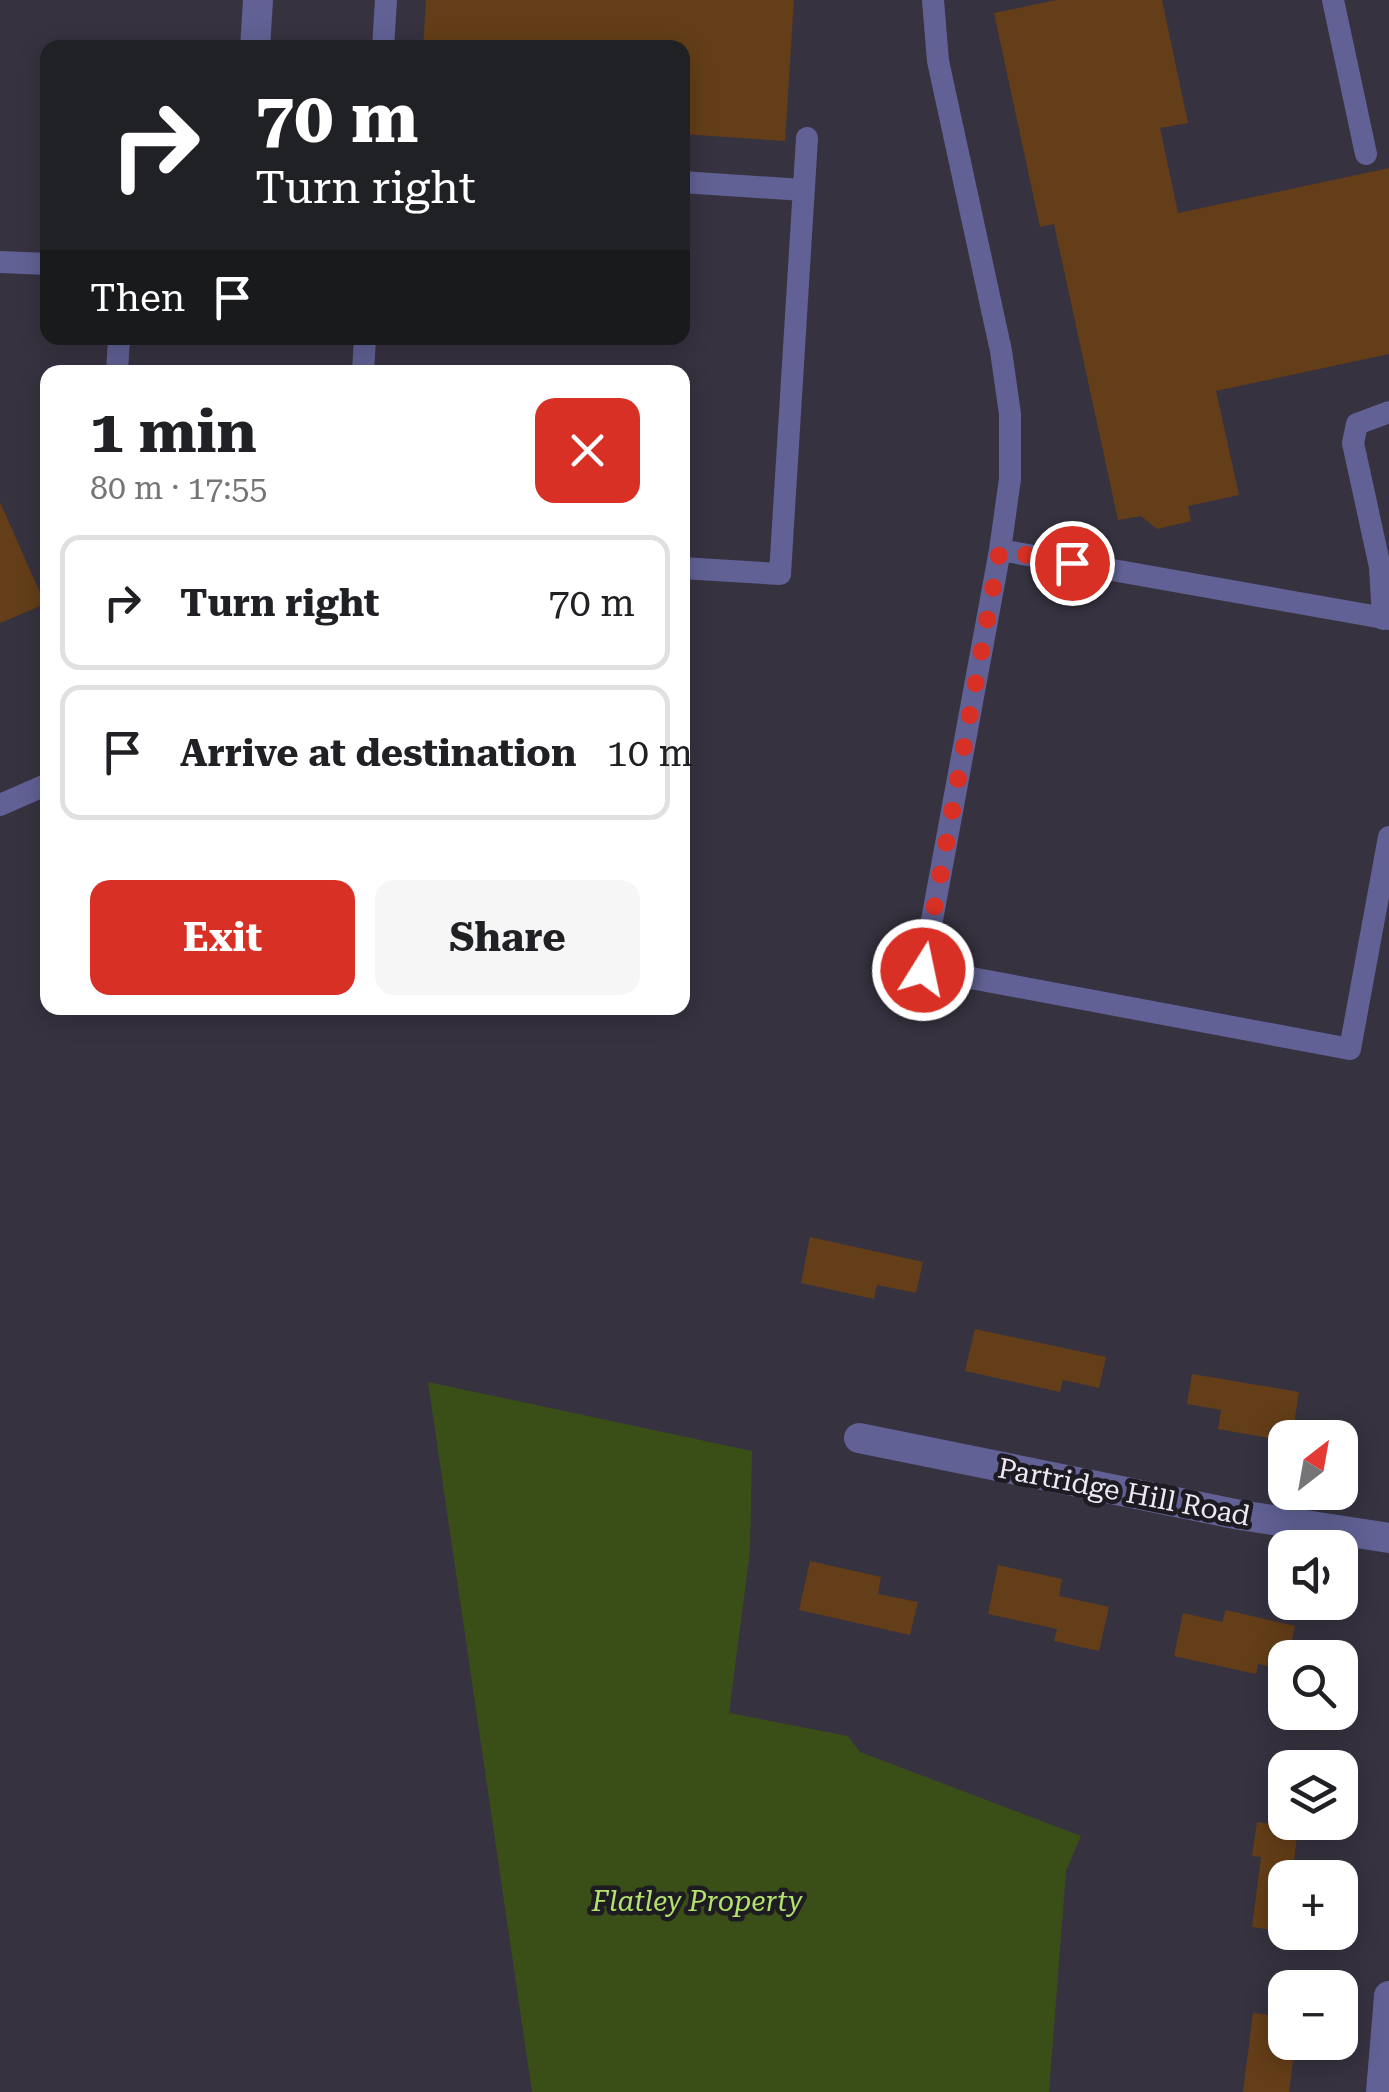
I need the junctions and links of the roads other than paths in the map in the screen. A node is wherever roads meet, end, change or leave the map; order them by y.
1 (258, 0) edge
2 (386, 0) edge
3 (933, 0) edge
4 (1333, 0) edge
5 (256, 40) edge
6 (384, 40) edge
7 (806, 138) dead end
8 (1366, 154) dead end
9 (690, 183) edge
10 (803, 190) junction
11 (0, 262) edge
12 (40, 264) edge
13 (1389, 412) edge
14 (1000, 550) junction
15 (690, 568) edge
16 (1386, 619) edge
17 (40, 787) edge
18 (0, 804) edge
19 (1389, 837) edge
20 (860, 1438) dead end
21 (1389, 1538) edge
22 (1389, 1996) edge
23 (1381, 2092) edge

1 - 5 street
2 - 6 lane
3 - 14 lane
4 - 8 lane
7 - 10 lane
9 - 10 lane
10 - 15 lane
11 - 12 lane
13 - 16 lane
14 - 16 lane
14 - 19 lane
17 - 18 lane
20 - 21 street, Partridge Hill Road
22 - 23 street

